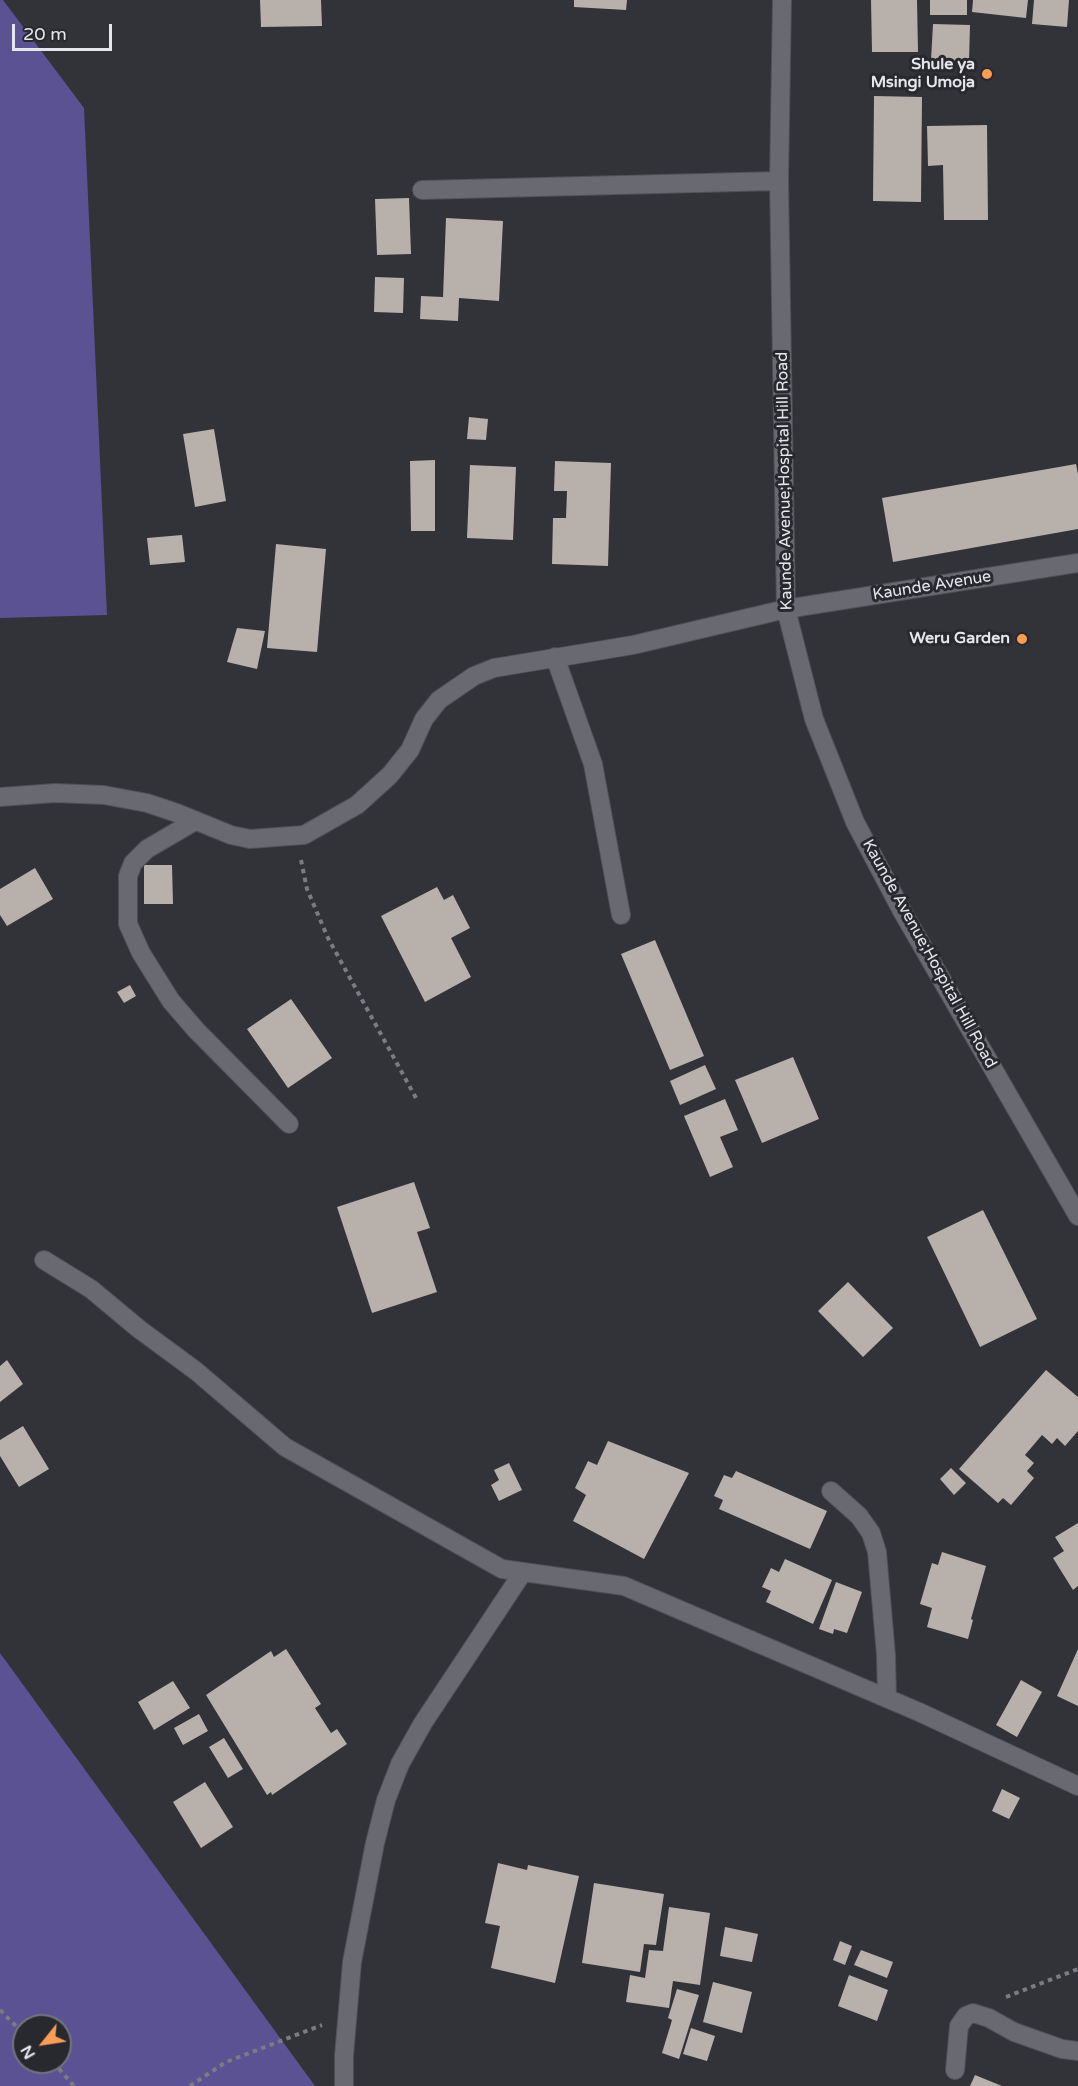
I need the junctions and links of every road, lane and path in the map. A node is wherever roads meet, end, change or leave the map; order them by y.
1 (782, 0) edge
2 (779, 181) junction
3 (422, 190) dead end
4 (1078, 563) edge
5 (786, 609) junction
6 (555, 657) junction
7 (0, 797) edge
8 (195, 821) junction
9 (304, 835) junction
10 (621, 915) dead end
11 (416, 1098) dead end
12 (289, 1124) dead end
13 (1078, 1216) edge
14 (44, 1260) dead end
15 (831, 1491) dead end
16 (524, 1572) junction
17 (887, 1698) junction
18 (1078, 1786) edge
19 (1078, 1970) edge
20 (0, 2010) edge
21 (973, 2013) junction
22 (348, 2016) junction
23 (12, 2022) edge
24 (1078, 2052) edge
25 (955, 2070) dead end
26 (64, 2074) edge
27 (75, 2086) edge
28 (190, 2086) edge
29 (344, 2086) edge

1 - 2 street, Kaunde Avenue;Hospital Hill Road
2 - 3 street
2 - 5 street, Kaunde Avenue;Hospital Hill Road
4 - 5 street, Kaunde Avenue
5 - 6 street, Kaunde Avenue
5 - 13 street, Kaunde Avenue;Hospital Hill Road
6 - 9 street, Kaunde Avenue
6 - 10 street
7 - 8 street
8 - 9 street
8 - 12 street
9 - 11 path
14 - 16 street
15 - 17 street
16 - 17 street
16 - 22 street
17 - 18 street
19 - 21 path
20 - 23 path
21 - 24 street
21 - 25 street
22 - 28 path
22 - 29 street
26 - 27 path

